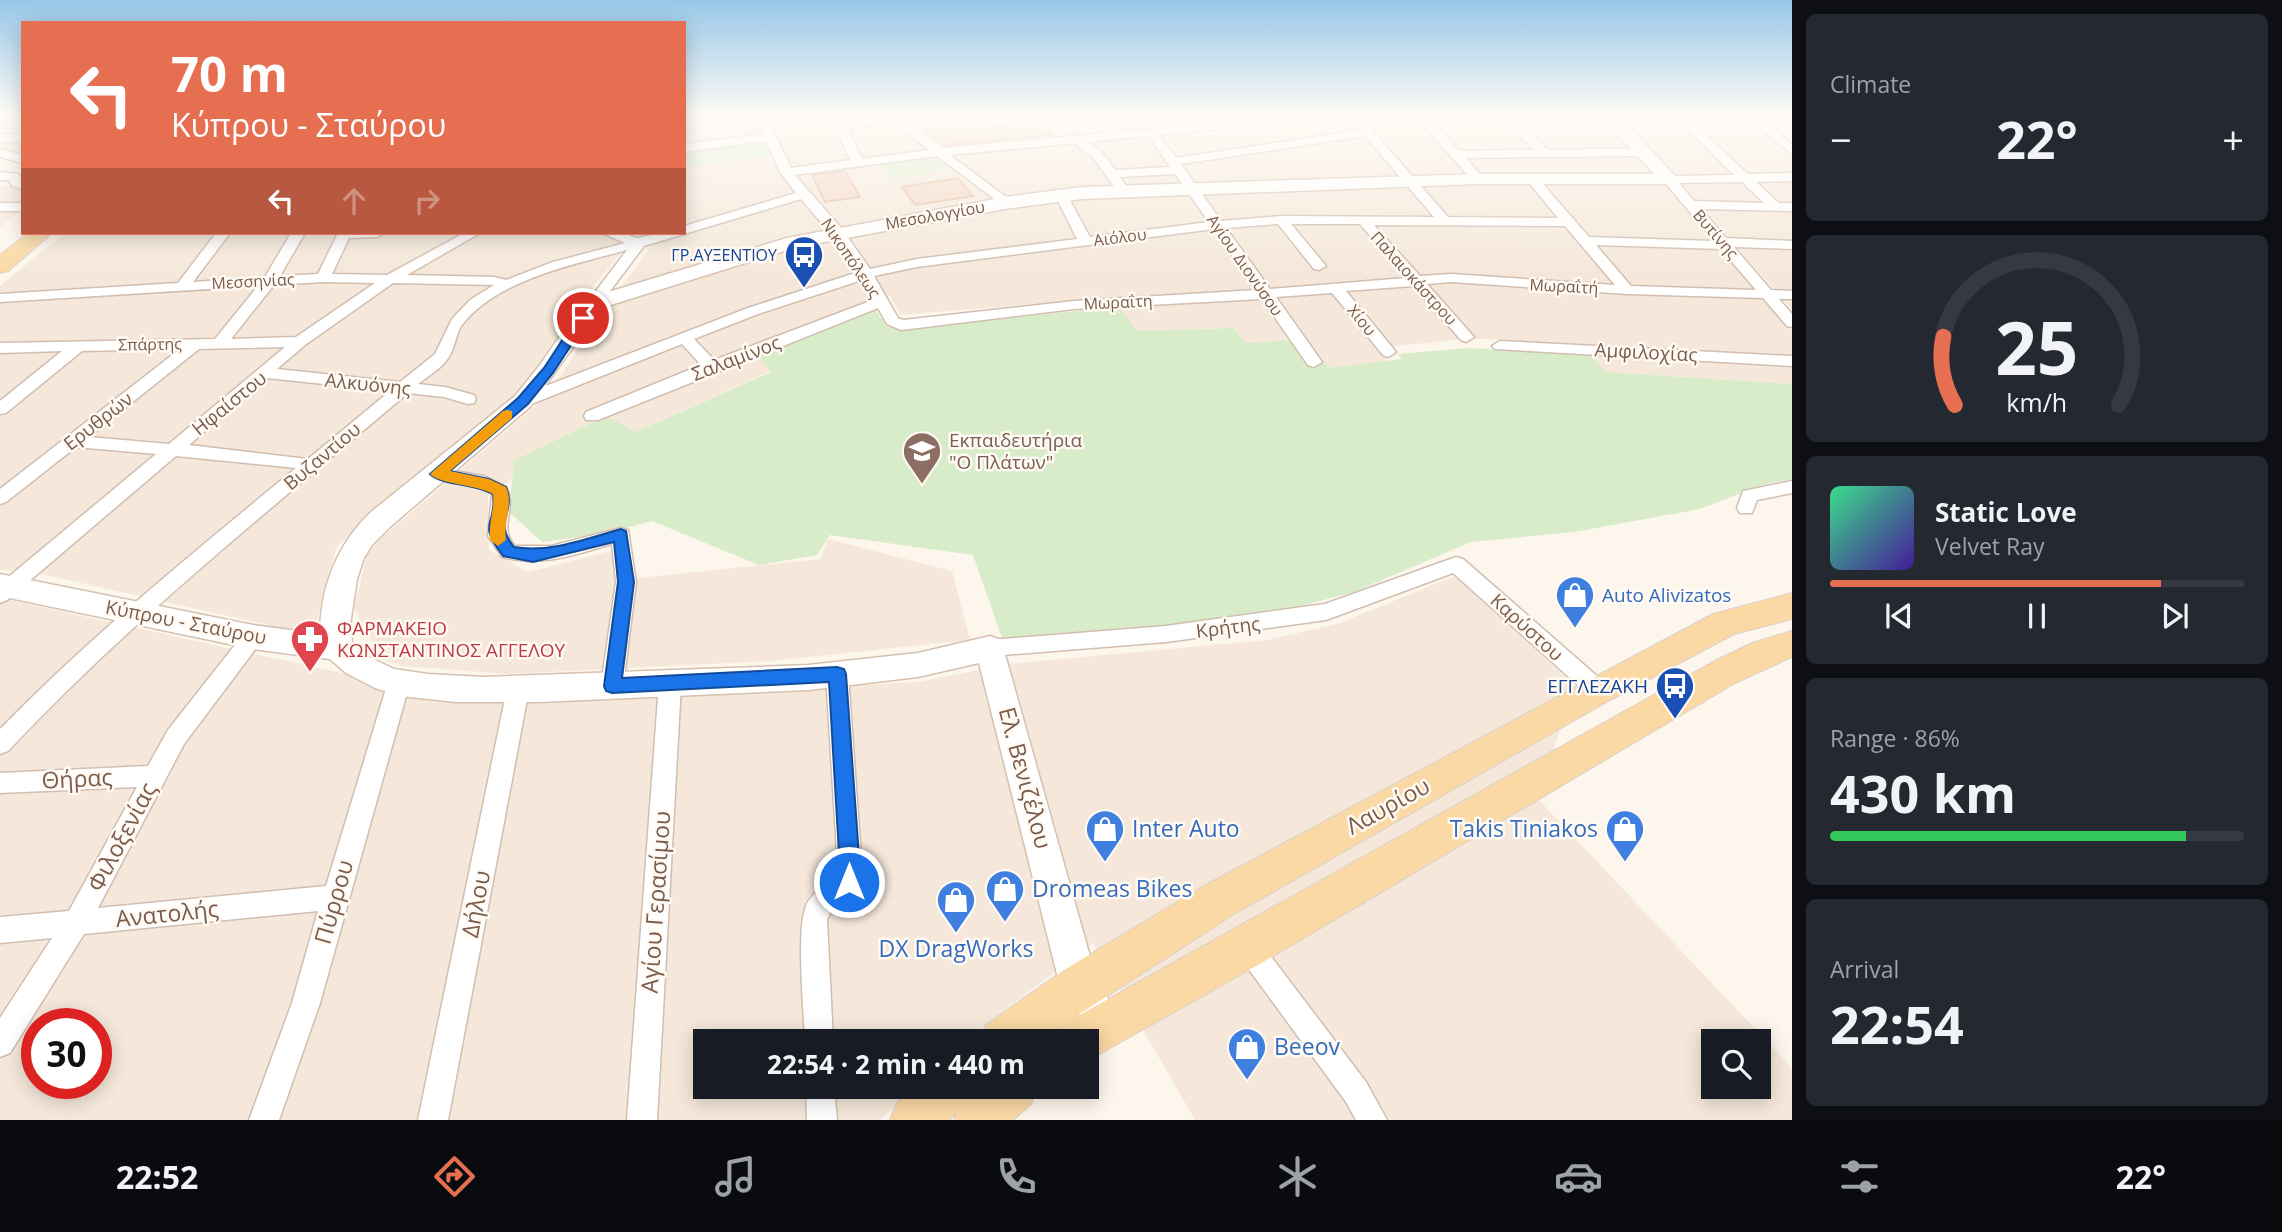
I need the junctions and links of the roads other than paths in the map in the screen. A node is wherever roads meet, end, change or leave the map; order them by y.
1 (784, 168) edge
2 (820, 168) edge
3 (961, 168) edge
4 (1108, 168) edge
5 (1157, 168) edge
6 (1177, 168) edge
7 (1398, 168) edge
8 (1468, 168) edge
9 (1659, 168) edge
10 (1734, 168) edge
11 (786, 172) junction
12 (1112, 174) junction
13 (0, 176) edge
14 (1792, 177) edge
15 (1744, 178) junction
16 (1478, 179) junction
17 (1532, 179) junction
18 (1669, 180) junction
19 (1409, 181) junction
20 (21, 184) edge
21 (1192, 190) junction
22 (1124, 192) junction
23 (805, 194) junction
24 (1061, 195) junction
25 (1005, 203) junction
26 (1690, 205) junction
27 (1775, 206) junction
28 (0, 207) edge
29 (21, 207) edge
30 (1792, 207) edge
31 (1362, 219) junction
32 (1282, 220) junction
33 (1444, 221) junction
34 (1569, 222) junction
35 (1216, 225) junction
36 (21, 229) edge
37 (686, 229) edge
38 (837, 232) junction
39 (39, 235) edge
40 (221, 235) edge
41 (297, 235) edge
42 (344, 235) edge
43 (468, 235) edge
44 (623, 235) edge
45 (663, 235) edge
46 (644, 238) edge
47 (1085, 241) junction
48 (1586, 241) junction
49 (1723, 244) junction
50 (0, 245) edge
51 (1792, 245) edge
52 (0, 266) edge
53 (1319, 266) dead end
54 (866, 274) junction
55 (323, 278) junction
56 (390, 279) junction
57 (270, 281) junction
58 (1416, 281) junction
59 (184, 284) junction
60 (506, 284) junction
61 (1336, 288) junction
62 (1627, 290) junction
63 (1265, 294) junction
64 (1767, 294) junction
65 (1792, 295) edge
66 (0, 298) edge
67 (881, 302) junction
68 (593, 304) junction
69 (1792, 323) edge
70 (901, 325) joint
71 (684, 337) junction
72 (1466, 337) dead end
73 (300, 342) junction
74 (197, 343) junction
75 (220, 343) junction
76 (80, 345) junction
77 (1500, 346) dead end
78 (0, 348) edge
79 (1388, 352) dead end
80 (1792, 361) edge
81 (1314, 362) dead end
82 (711, 367) junction
83 (267, 373) junction
84 (403, 388) junction
85 (468, 399) dead end
86 (523, 401) junction
87 (0, 409) edge
88 (592, 416) dead end
89 (72, 441) junction
90 (171, 451) junction
91 (312, 465) junction
92 (437, 474) junction
93 (1792, 486) edge
94 (0, 498) edge
95 (1746, 508) dead end
96 (1457, 564) joint
97 (4, 589) edge
98 (1792, 606) edge
99 (135, 612) junction
100 (253, 636) junction
101 (1792, 644) edge
102 (990, 648) junction
103 (339, 649) junction
104 (837, 674) junction
105 (399, 682) junction
106 (670, 684) junction
107 (612, 686) junction
108 (518, 689) junction
109 (1598, 690) junction
110 (0, 744) edge
111 (155, 776) junction
112 (0, 783) edge
113 (335, 897) junction
114 (76, 923) junction
115 (0, 930) edge
116 (1248, 947) junction
117 (1080, 986) junction
118 (818, 1029) edge
119 (1019, 1029) edge
120 (1090, 1029) edge
121 (1098, 1029) edge
122 (0, 1043) edge
123 (821, 1099) edge
124 (937, 1099) edge
125 (1001, 1099) edge
126 (264, 1120) edge
127 (433, 1120) edge
128 (642, 1120) edge
129 (822, 1120) edge
130 (915, 1120) edge
131 (978, 1120) edge
132 (1372, 1120) edge

1 - 11 street, Νικοπόλεως
2 - 11 street
3 - 25 street
4 - 12 street
5 - 12 street
6 - 21 street, Αγίου Διονύσου
7 - 19 street
8 - 16 street
9 - 18 street, Βυτίνης
10 - 15 street
11 - 23 street, Νικοπόλεως
12 - 22 street
13 - 20 street
14 - 15 street, Μεσολογγίου
15 - 18 street, Μεσολογγίου
15 - 27 street
16 - 17 street, Μεσολογγίου
16 - 19 street, Μεσολογγίου
17 - 18 street, Μεσολογγίου
17 - 34 street
18 - 26 street, Βυτίνης
19 - 21 street, Μεσολογγίου
19 - 33 street
21 - 22 street, Μεσολογγίου
21 - 35 street, Αγίου Διονύσου
22 - 24 street, Μεσολογγίου
23 - 37 street
23 - 38 street, Νικοπόλεως
24 - 25 street, Μεσολογγίου
24 - 47 street
25 - 38 street, Μεσολογγίου
26 - 27 street
26 - 49 street, Βυτίνης
27 - 30 street
28 - 29 street
31 - 32 street, Αιόλου
31 - 33 street, Αιόλου
31 - 58 street, Παλαιοκάστρου
32 - 35 street, Αιόλου
32 - 53 street
33 - 34 street, Αιόλου
34 - 48 street
35 - 47 street, Αιόλου
35 - 63 street, Αγίου Διονύσου
36 - 50 main road
38 - 54 street, Νικοπόλεως
38 - 68 street, Μεσολογγίου
39 - 52 main road
40 - 59 street
41 - 57 street
42 - 55 street
43 - 56 street, Ηφαίστου
44 - 46 street
45 - 46 street, Βυζαντίου
46 - 60 street, Βυζαντίου
46 - 68 street
47 - 54 street, Αιόλου
48 - 49 street
48 - 62 street
49 - 51 street
49 - 64 street, Βυτίνης
54 - 67 street, Νικοπόλεως
54 - 71 street, Αιόλου
55 - 56 street, Μεσσηνίας
55 - 57 street, Μεσσηνίας
56 - 60 street, Μεσσηνίας
56 - 73 street, Ηφαίστου
57 - 59 street, Μεσσηνίας
57 - 75 street
58 - 61 street, Μωραΐτή
58 - 62 street, Μωραΐτή
58 - 72 street, Παλαιοκάστρου
59 - 66 street, Μεσσηνίας
60 - 84 street, Βυζαντίου
61 - 63 street, Μωραΐτη
61 - 79 street, Χίου
62 - 64 street, Μωραΐτή
63 - 70 street, Μωραΐτη
63 - 81 street, Αγίου Διονύσου
64 - 65 street, Μωραΐτή
64 - 69 street, Βυτίνης
67 - 70 street, Νικοπόλεως
67 - 82 street, Σαλαμίνος
68 - 86 street
71 - 82 street
71 - 86 street, Αιόλου
73 - 75 street, Σπάρτης
73 - 83 street, Ηφαίστου
74 - 75 street, Σπάρτης
74 - 76 street, Σπάρτης
74 - 89 street, Ερυθρών
76 - 78 street, Σπάρτης
76 - 87 street
77 - 80 street, Αμφιλοχίας
82 - 88 street, Σαλαμίνος
83 - 84 street, Αλκυόνης
83 - 90 street, Ηφαίστου
84 - 85 street, Αλκυόνης
84 - 91 street, Βυζαντίου
86 - 92 street
89 - 90 street
89 - 94 street, Ερυθρών
90 - 91 street
90 - 97 street, Ηφαίστου
91 - 99 street, Βυζαντίου
92 - 103 street
92 - 107 street
93 - 95 street
96 - 102 street, Κρήτης
96 - 109 street, Καρύστου
97 - 99 street, Κύπρου - Σταύρου
98 - 109 main road, Λαυρίου
99 - 100 street, Κύπρου - Σταύρου
99 - 110 street, Βυζαντίου
100 - 103 street, Κύπρου - Σταύρου
100 - 111 street, Φιλοξενίας
101 - 116 main road
102 - 104 street, Κύπρου - Σταύρου
102 - 117 street, Ελ. Βενιζέλου
103 - 105 street, Κύπρου - Σταύρου
104 - 106 street, Κύπρου - Σταύρου
104 - 118 street
105 - 108 street, Κύπρου - Σταύρου
105 - 113 street, Πύρρου
106 - 107 street, Κύπρου - Σταύρου
106 - 128 street, Αγίου Γερασίμου
107 - 108 street, Κύπρου - Σταύρου
108 - 127 street, Δήλου
109 - 117 main road, Λαυρίου
111 - 112 street, Θήρας
111 - 114 street, Φιλοξενίας
113 - 114 street, Ανατολής
113 - 126 street, Πύρρου
114 - 115 street, Ανατολής
114 - 122 street, Φιλοξενίας
116 - 121 main road
116 - 132 street
117 - 119 main road, Λαυρίου
117 - 120 street, Ελ. Βενιζέλου
123 - 129 street
124 - 130 main road
125 - 131 main road

